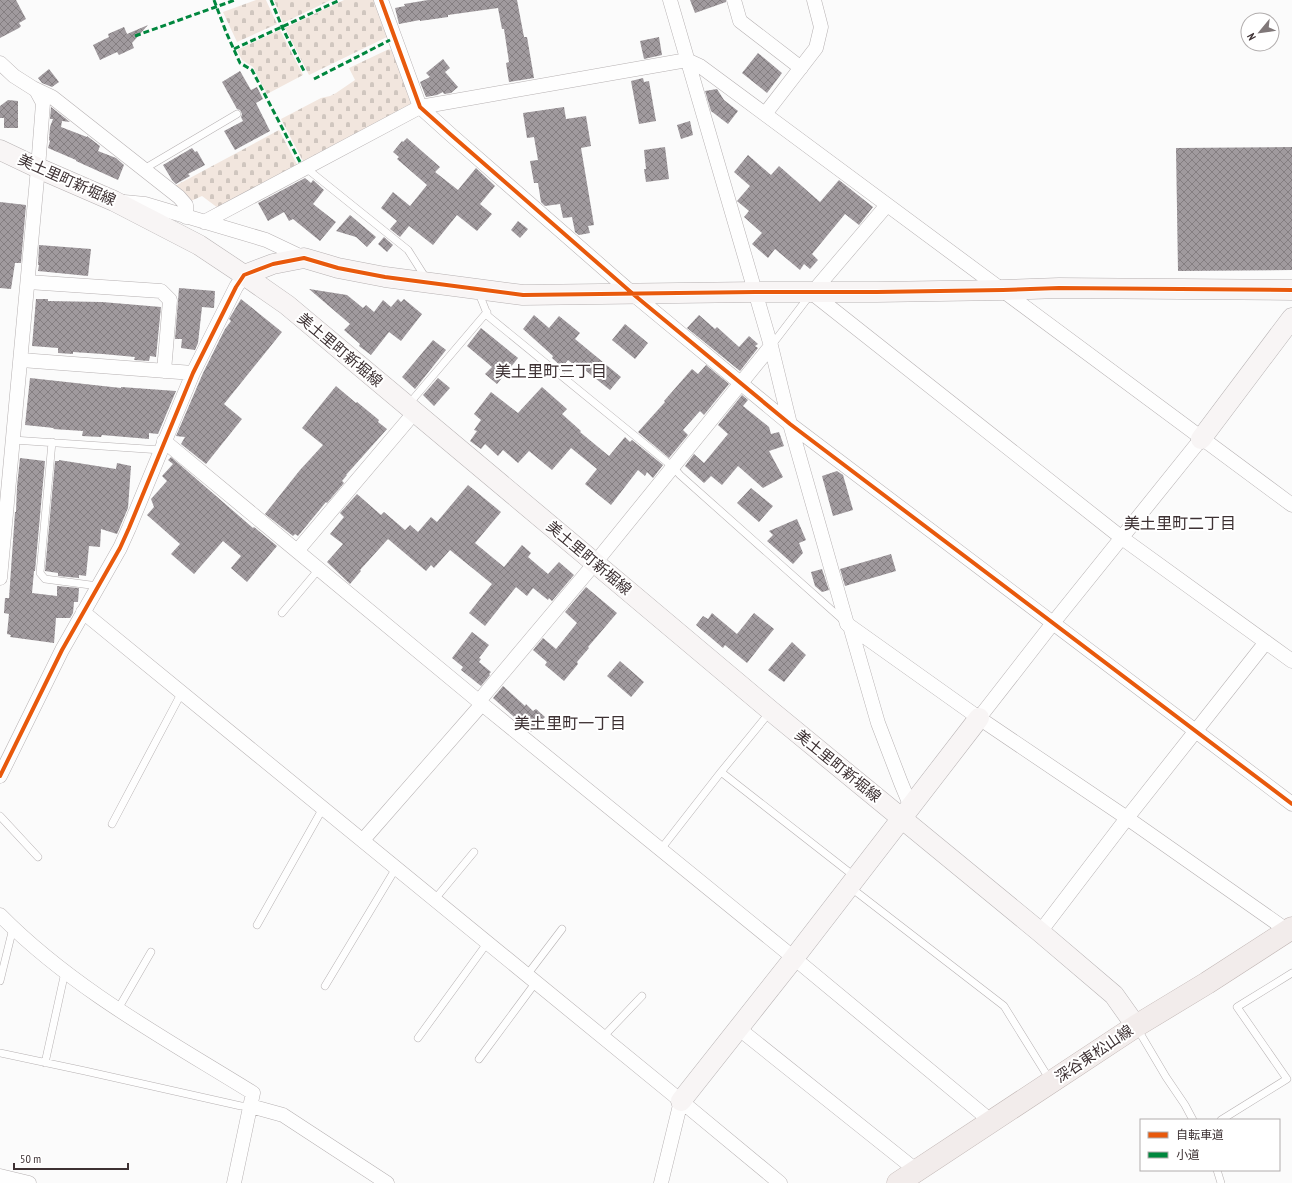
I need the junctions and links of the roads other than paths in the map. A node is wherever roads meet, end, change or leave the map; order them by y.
1 (382, 0) edge
2 (670, 0) edge
3 (734, 0) edge
4 (814, 0) edge
5 (688, 60) junction
6 (0, 63) edge
7 (801, 68) junction
8 (33, 88) junction
9 (420, 107) junction
10 (237, 114) dead end
11 (765, 114) junction
12 (0, 150) edge
13 (38, 168) junction
14 (306, 168) junction
15 (144, 169) junction
16 (114, 201) junction
17 (887, 205) junction
18 (186, 217) junction
19 (204, 222) junction
20 (304, 258) junction
21 (244, 275) junction
22 (28, 282) junction
23 (428, 283) junction
24 (477, 289) junction
25 (1003, 290) junction
26 (1292, 290) edge
27 (755, 292) junction
28 (812, 292) junction
29 (633, 294) junction
30 (487, 312) junction
31 (1292, 318) edge
32 (771, 346) junction
33 (20, 360) junction
34 (164, 371) junction
35 (193, 373) junction
36 (741, 383) junction
37 (410, 410) junction
38 (790, 424) junction
39 (1201, 439) junction
40 (13, 440) junction
41 (52, 442) junction
42 (162, 446) junction
43 (673, 467) junction
44 (1292, 505) edge
45 (1122, 538) junction
46 (296, 551) junction
47 (595, 562) junction
48 (319, 569) junction
49 (0, 578) edge
50 (98, 586) junction
51 (83, 612) junction
52 (282, 613) dead end
53 (1053, 623) junction
54 (848, 625) junction
55 (1266, 642) junction
56 (1292, 661) edge
57 (182, 692) junction
58 (481, 703) junction
59 (771, 711) junction
60 (980, 718) junction
61 (1196, 731) junction
62 (721, 772) junction
63 (0, 776) edge
64 (1292, 804) edge
65 (323, 808) junction
66 (907, 812) junction
67 (0, 816) edge
68 (1127, 818) junction
69 (112, 824) dead end
70 (363, 840) junction
71 (661, 849) junction
72 (474, 852) dead end
73 (38, 857) dead end
74 (396, 868) junction
75 (853, 882) junction
76 (435, 900) junction
77 (0, 915) edge
78 (257, 925) dead end
79 (13, 928) junction
80 (562, 929) dead end
81 (1290, 929) edge
82 (1040, 932) junction
83 (488, 942) junction
84 (151, 952) dead end
85 (794, 958) junction
86 (65, 972) junction
87 (1292, 973) edge
88 (532, 978) junction
89 (0, 981) edge
90 (325, 986) dead end
91 (642, 996) dead end
92 (118, 1009) junction
93 (1136, 1026) junction
94 (738, 1028) junction
95 (603, 1037) junction
96 (418, 1038) dead end
97 (0, 1053) edge
98 (479, 1059) dead end
99 (46, 1063) junction
100 (1051, 1082) junction
101 (681, 1101) junction
102 (250, 1106) junction
103 (1193, 1119) edge
104 (1223, 1119) edge
105 (992, 1122) junction
106 (917, 1171) junction
107 (1217, 1171) edge
108 (0, 1176) edge
109 (369, 1177) edge
110 (29, 1183) edge
111 (234, 1183) edge
112 (387, 1183) edge
113 (661, 1183) edge
114 (780, 1183) edge
115 (898, 1183) edge
116 (1221, 1183) edge

1 - 9 street
2 - 5 street
3 - 7 street
4 - 7 street
5 - 9 street
5 - 11 street
5 - 27 street
6 - 8 street
7 - 11 street
8 - 13 street
8 - 15 street
9 - 14 street
9 - 29 street
10 - 15 lane
11 - 17 street
12 - 13 street, 美土里町新堀線
13 - 16 street, 美土里町新堀線
13 - 22 street
14 - 19 street
14 - 23 lane
15 - 18 street
16 - 18 street
16 - 21 street, 美土里町新堀線
17 - 25 street
17 - 28 street
18 - 19 street
19 - 20 street
20 - 21 street
20 - 23 street
21 - 35 street
21 - 37 street, 美土里町新堀線
22 - 33 street
22 - 34 street
23 - 24 street
24 - 29 street
24 - 30 lane
25 - 26 street
25 - 28 street
25 - 39 street
27 - 28 street
27 - 29 street
27 - 32 street
28 - 32 lane
28 - 45 street
29 - 36 street
30 - 37 lane
30 - 43 lane
31 - 39 street
32 - 36 street
32 - 38 street
33 - 34 street
33 - 40 street
34 - 35 street
35 - 42 street
36 - 38 street
36 - 43 street
37 - 46 street
37 - 47 street, 美土里町新堀線
38 - 53 street
38 - 54 street
39 - 44 street
39 - 45 street
40 - 41 lane
40 - 49 street
41 - 42 lane
41 - 50 lane
42 - 46 street
42 - 50 street
43 - 47 street
43 - 54 lane
45 - 53 street
45 - 55 street
46 - 48 street
47 - 58 street
47 - 59 street, 美土里町新堀線
48 - 52 lane
48 - 58 street
50 - 51 street
51 - 57 street
51 - 63 street
53 - 60 street
53 - 61 street
54 - 60 street
54 - 66 street
55 - 56 street
55 - 61 street
57 - 65 street
57 - 69 lane
58 - 70 street
58 - 71 street
59 - 62 lane
59 - 66 street, 美土里町新堀線
60 - 66 street
60 - 68 street
61 - 64 street
61 - 68 street
62 - 71 lane
62 - 75 lane
65 - 70 street
65 - 78 lane
66 - 75 street
66 - 82 street, 美土里町新堀線
67 - 73 lane
68 - 81 street
68 - 82 street
70 - 74 street
71 - 85 street
72 - 76 lane
74 - 76 street
74 - 90 lane
75 - 85 street
75 - 100 lane
76 - 83 street
77 - 79 street
79 - 86 street
79 - 89 lane
80 - 88 lane
81 - 93 main road, 深谷東松山線
82 - 93 street, 美土里町新堀線
83 - 88 street
83 - 96 lane
84 - 92 lane
85 - 94 street
85 - 105 street
86 - 92 street
86 - 99 lane
87 - 104 lane
88 - 95 street
88 - 98 lane
91 - 95 lane
92 - 102 street
93 - 100 main road, 深谷東松山線
93 - 103 lane
94 - 101 street
94 - 106 street
95 - 101 street
97 - 99 lane
99 - 102 lane
100 - 105 main road, 深谷東松山線
101 - 113 street
101 - 114 street
102 - 109 street
102 - 111 street
105 - 106 main road, 深谷東松山線
106 - 115 main road, 深谷東松山線
107 - 116 lane
108 - 110 street
109 - 112 street

